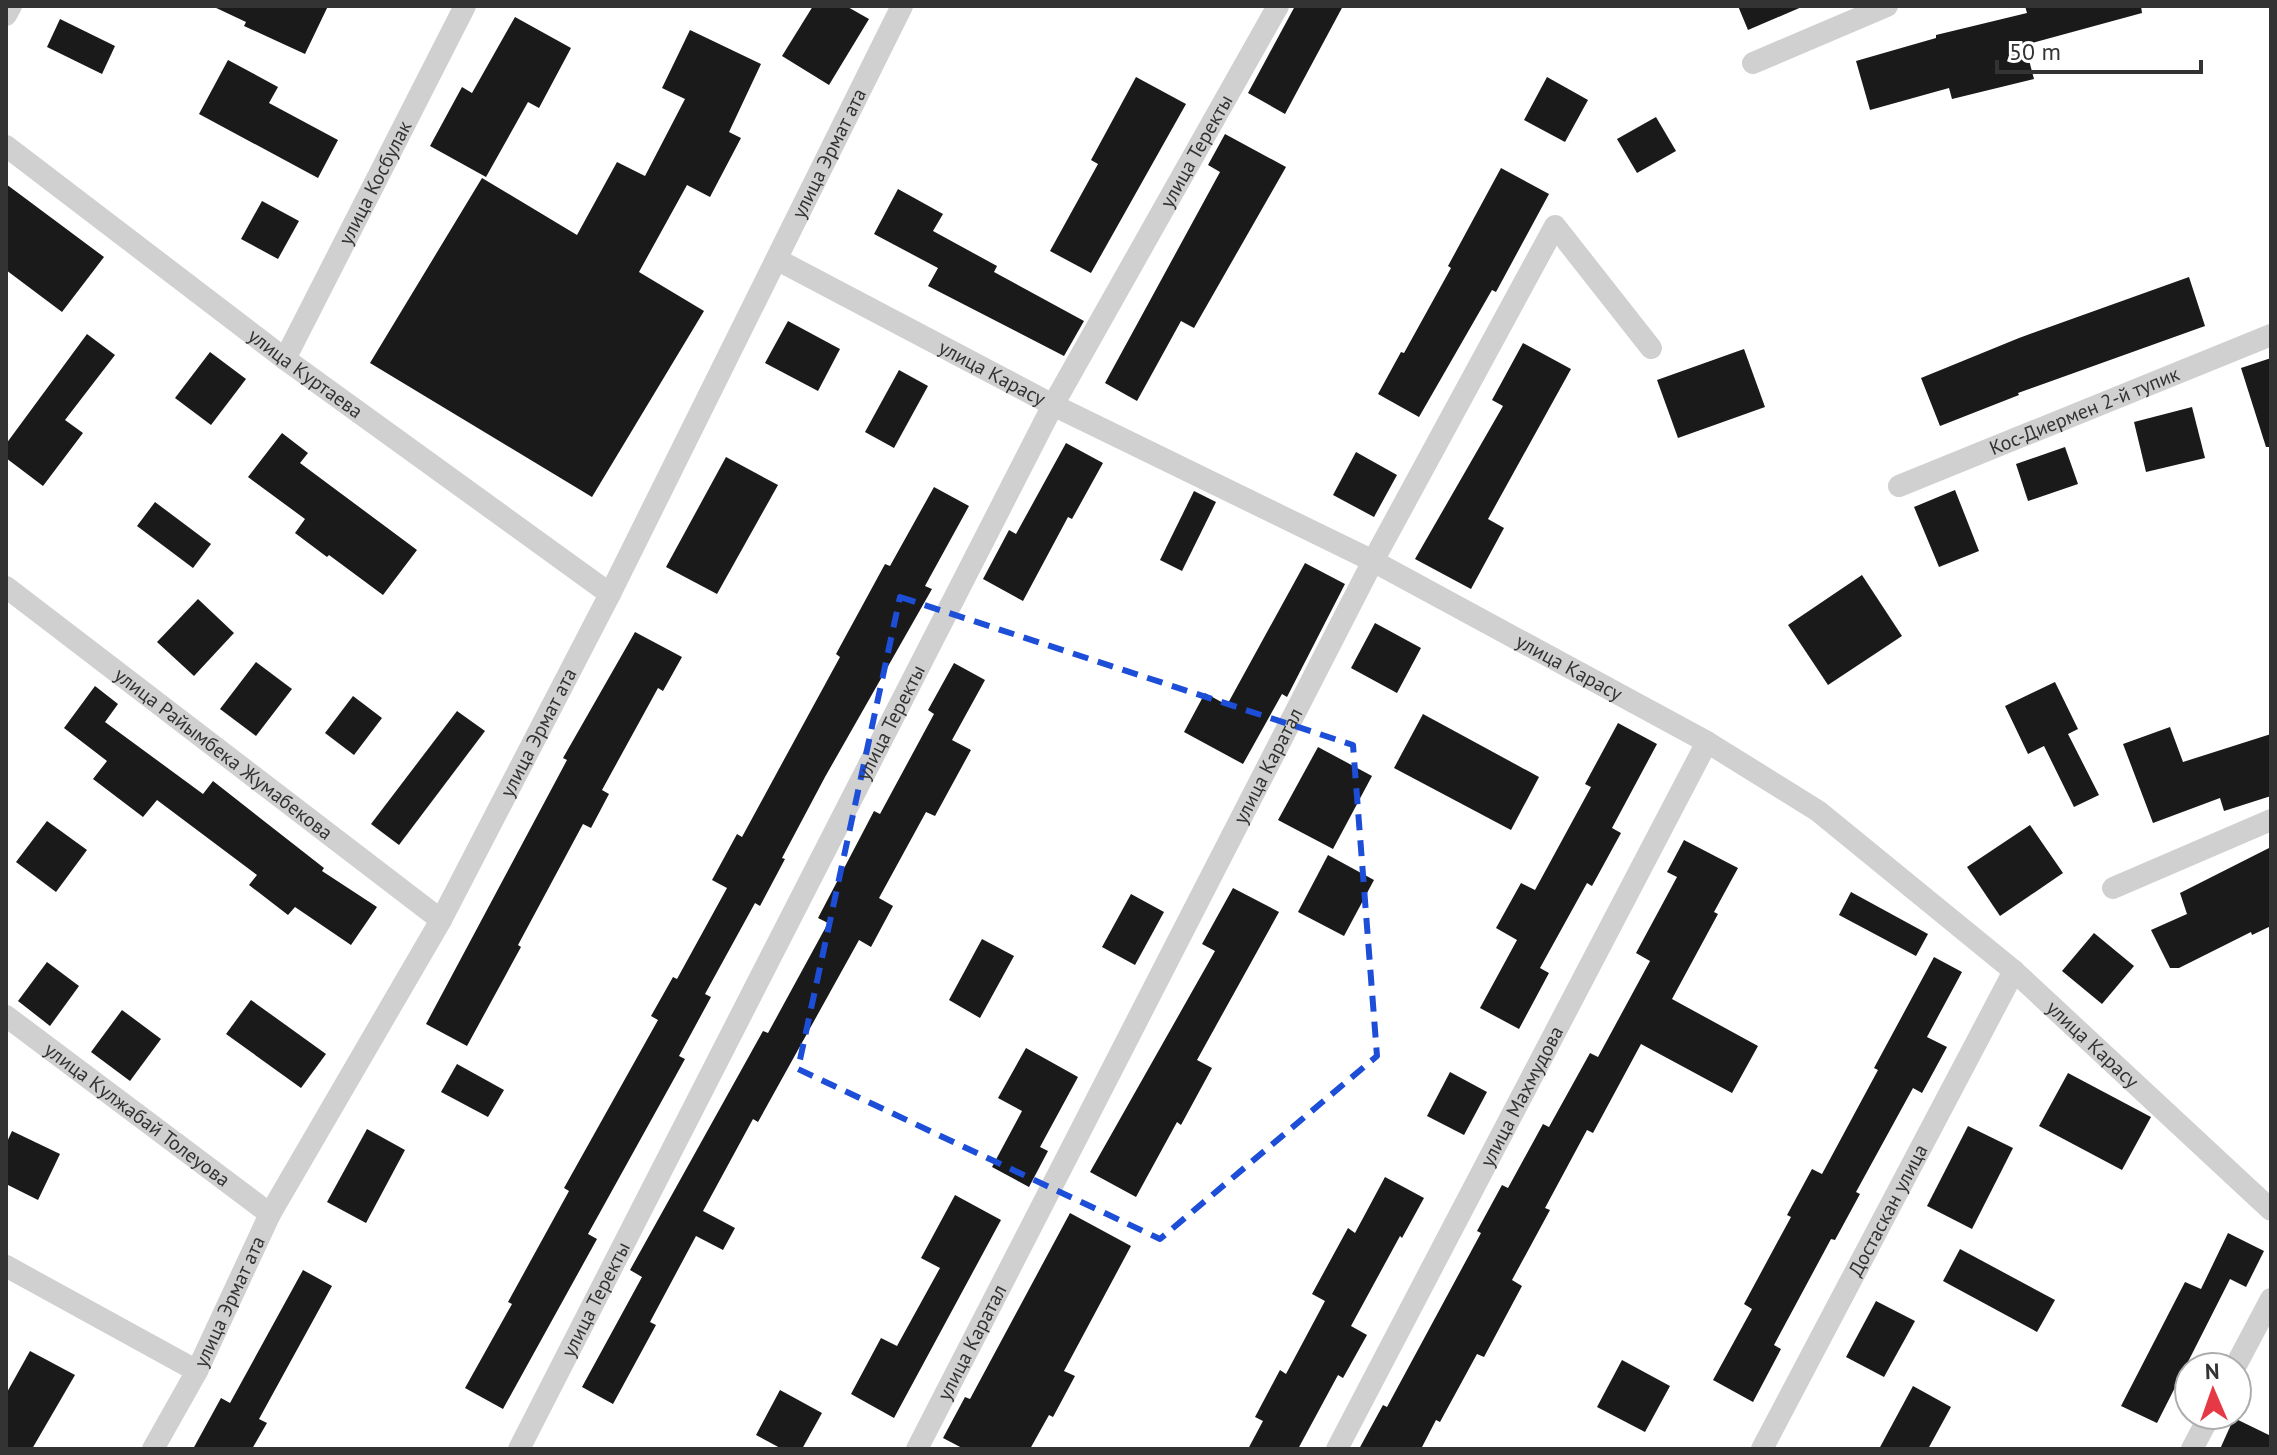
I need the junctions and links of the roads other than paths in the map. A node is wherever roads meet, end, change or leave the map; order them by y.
1 (11, 6) edge
2 (465, 6) edge
3 (902, 6) edge
4 (1278, 6) edge
5 (1887, 6) edge
6 (6, 15) edge
7 (1753, 63) dead end
8 (6, 146) edge
9 (778, 260) junction
10 (2271, 335) edge
11 (1651, 348) dead end
12 (285, 359) junction
13 (1053, 405) junction
14 (1899, 486) dead end
15 (1373, 561) junction
16 (6, 587) edge
17 (610, 594) junction
18 (1707, 742) junction
19 (2271, 820) edge
20 (2113, 888) dead end
21 (441, 920) junction
22 (2014, 971) junction
23 (6, 1016) edge
24 (2271, 1210) edge
25 (270, 1214) junction
26 (6, 1266) edge
27 (2271, 1299) edge
28 (2243, 1351) edge
29 (197, 1371) junction
30 (2202, 1431) edge
31 (153, 1449) edge
32 (519, 1449) edge
33 (917, 1449) edge
34 (1337, 1449) edge
35 (1762, 1449) edge
36 (2192, 1449) edge

1 - 6 street
2 - 12 street, улица Косбулак
3 - 9 street, улица Эрмат ата
4 - 13 street, улица Теректы
5 - 7 street
8 - 12 street, улица Куртаева
9 - 13 street, улица Карасу
9 - 17 street, улица Эрмат ата
10 - 14 street, Кос-Диермен 2-й тупик
11 - 15 street, улица Каратал
12 - 17 street, улица Куртаева
13 - 15 street, улица Карасу
13 - 32 street, улица Теректы
15 - 18 street, улица Карасу
15 - 33 street, улица Каратал
16 - 21 street, улица Райымбека Жумабекова
17 - 21 street, улица Эрмат ата
18 - 22 street, улица Карасу
18 - 34 street, улица Махмудова
19 - 20 street
21 - 25 street, улица Эрмат ата
22 - 24 street, улица Карасу
22 - 35 street, Достаскан улица
23 - 25 street, улица Кулжабай Толеуова
25 - 29 street, улица Эрмат ата
26 - 29 street
27 - 28 street
29 - 31 street, улица Эрмат ата
30 - 36 street

